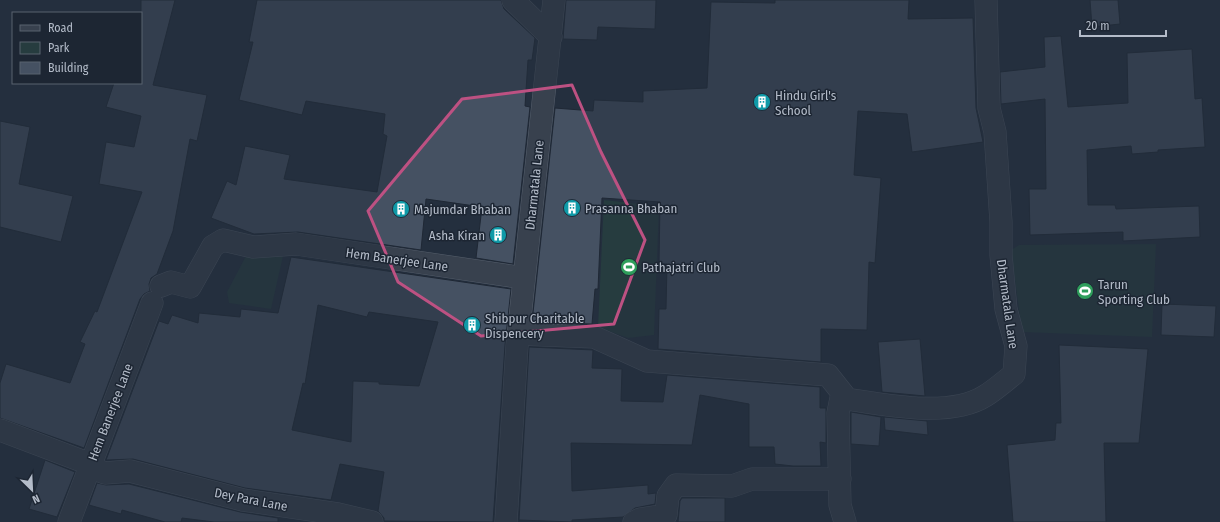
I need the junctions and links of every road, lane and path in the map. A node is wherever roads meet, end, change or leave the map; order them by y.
1 (513, 0) edge
2 (554, 0) edge
3 (986, 0) edge
4 (551, 37) junction
5 (524, 278) junction
6 (518, 334) junction
7 (842, 393) junction
8 (0, 430) edge
9 (89, 466) junction
10 (840, 479) junction
11 (69, 522) edge
12 (372, 522) edge
13 (506, 522) edge
14 (634, 522) edge
15 (845, 522) edge

1 - 4 street
2 - 4 street, Dharmatala Lane
3 - 7 street, Dharmatala Lane
4 - 5 street, Dharmatala Lane
5 - 6 street, Dharmatala Lane
5 - 9 street, Hem Banerjee Lane
6 - 7 street, Dharmatala Lane
6 - 13 street, Dharmatala Lane
7 - 10 street
8 - 9 street, Dey Para Lane
9 - 11 street, Hem Banerjee Lane
9 - 12 street, Dey Para Lane
10 - 14 street
10 - 15 street

